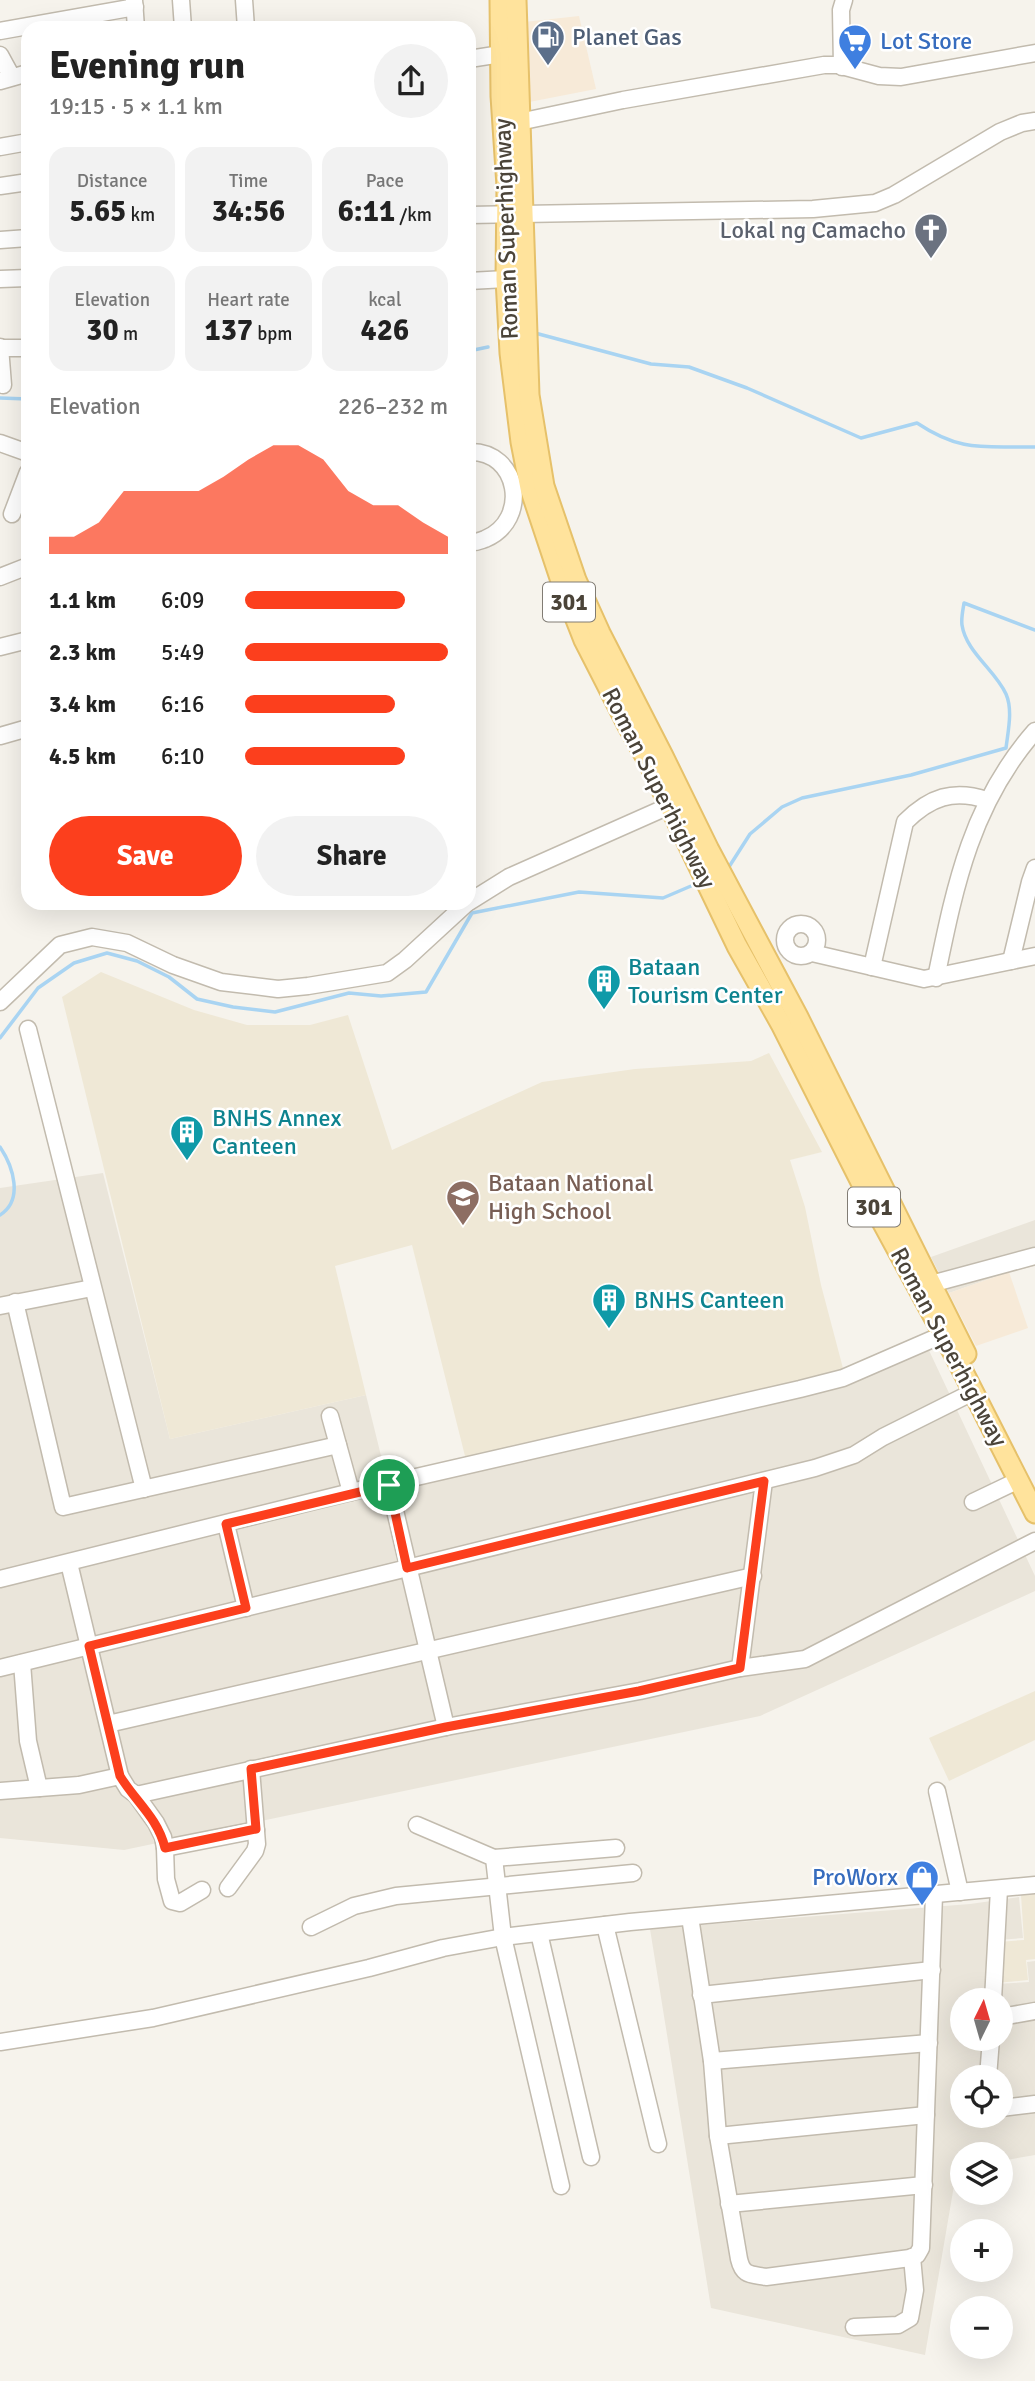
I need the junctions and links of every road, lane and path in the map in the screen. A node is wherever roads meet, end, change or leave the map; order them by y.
1 (181, 0) edge
2 (244, 0) edge
3 (500, 0) edge
4 (516, 0) edge
5 (844, 0) edge
6 (135, 3) edge
7 (48, 21) edge
8 (136, 21) edge
9 (182, 21) edge
10 (246, 21) edge
11 (21, 27) edge
12 (0, 31) edge
13 (1035, 53) edge
14 (502, 54) junction
15 (0, 55) edge
16 (476, 58) edge
17 (842, 66) junction
18 (13, 77) edge
19 (1035, 121) edge
20 (519, 122) junction
21 (21, 143) edge
22 (0, 147) edge
23 (21, 183) edge
24 (0, 186) edge
25 (476, 215) edge
26 (515, 215) junction
27 (21, 238) edge
28 (0, 240) edge
29 (21, 278) edge
30 (0, 279) edge
31 (506, 279) junction
32 (476, 281) edge
33 (0, 347) edge
34 (21, 348) edge
35 (3, 385) dead end
36 (0, 443) edge
37 (21, 450) edge
38 (476, 451) edge
39 (21, 490) edge
40 (523, 491) junction
41 (12, 514) dead end
42 (476, 542) edge
43 (21, 569) edge
44 (0, 577) edge
45 (21, 642) edge
46 (0, 646) edge
47 (21, 730) edge
48 (1035, 731) edge
49 (0, 736) edge
50 (987, 800) junction
51 (669, 806) junction
52 (702, 853) junction
53 (1035, 868) edge
54 (723, 895) junction
55 (476, 897) edge
56 (459, 910) edge
57 (785, 948) junction
58 (812, 953) junction
59 (1035, 956) edge
60 (767, 958) junction
61 (1011, 961) junction
62 (872, 967) junction
63 (936, 978) junction
64 (0, 1002) edge
65 (27, 1028) dead end
66 (1035, 1256) edge
67 (931, 1284) junction
68 (92, 1288) junction
69 (7, 1304) edge
70 (942, 1335) junction
71 (972, 1392) junction
72 (330, 1416) dead end
73 (338, 1445) junction
74 (764, 1481) junction
75 (389, 1485) junction
76 (1027, 1485) edge
77 (144, 1489) junction
78 (351, 1492) junction
79 (973, 1502) dead end
80 (1035, 1513) edge
81 (226, 1524) junction
82 (1035, 1541) edge
83 (69, 1563) junction
84 (407, 1568) junction
85 (753, 1576) junction
86 (0, 1580) edge
87 (246, 1608) junction
88 (89, 1646) junction
89 (428, 1651) junction
90 (22, 1662) junction
91 (0, 1668) edge
92 (740, 1668) junction
93 (108, 1724) junction
94 (446, 1727) junction
95 (251, 1769) junction
96 (120, 1776) junction
97 (39, 1788) junction
98 (0, 1791) edge
99 (937, 1791) dead end
100 (136, 1795) junction
101 (417, 1825) dead end
102 (256, 1829) junction
103 (165, 1848) junction
104 (616, 1848) dead end
105 (494, 1858) junction
106 (633, 1873) dead end
107 (1035, 1885) edge
108 (498, 1887) junction
109 (228, 1888) dead end
110 (999, 1889) junction
111 (202, 1890) dead end
112 (960, 1892) junction
113 (934, 1895) junction
114 (690, 1917) junction
115 (605, 1925) junction
116 (311, 1927) dead end
117 (539, 1933) junction
118 (503, 1937) junction
119 (932, 1970) junction
120 (994, 1988) edge
121 (701, 1996) junction
122 (1035, 2011) edge
123 (1013, 2015) edge
124 (0, 2042) edge
125 (929, 2043) junction
126 (712, 2061) junction
127 (1035, 2104) edge
128 (1013, 2107) edge
129 (926, 2115) junction
130 (718, 2136) junction
131 (657, 2144) dead end
132 (591, 2157) dead end
133 (923, 2185) junction
134 (561, 2186) dead end
135 (729, 2204) junction
136 (912, 2257) junction
137 (854, 2327) dead end

1 - 9 street
2 - 10 street
3 - 14 main road, Roman Superhighway / 301
4 - 20 main road, Roman Superhighway / 301
5 - 17 street
6 - 7 street
6 - 8 street
11 - 12 street
13 - 17 street
14 - 16 street
14 - 26 main road, Roman Superhighway / 301
15 - 18 street
17 - 20 street
19 - 26 street
20 - 26 main road, Roman Superhighway / 301
21 - 22 street
23 - 24 street
25 - 26 street
26 - 31 main road, Roman Superhighway / 301
26 - 52 main road, Roman Superhighway / 301
27 - 28 street
29 - 30 street
31 - 32 street
31 - 40 main road, Roman Superhighway / 301
33 - 34 street
33 - 35 street
36 - 37 street
38 - 40 street
39 - 41 street
40 - 42 street
40 - 51 main road, Roman Superhighway / 301
43 - 44 street
45 - 46 street
47 - 49 street
48 - 50 street
50 - 62 street
50 - 63 street
51 - 52 main road, Roman Superhighway / 301
51 - 55 street
52 - 54 main road, Roman Superhighway / 301
53 - 61 street
54 - 60 main road, Roman Superhighway / 301
54 - 70 main road, Roman Superhighway / 301
56 - 64 street
57 - 58 street
57 - 58 street
57 - 60 street
58 - 62 street
59 - 61 street
60 - 67 main road, Roman Superhighway / 301
61 - 63 street
62 - 63 street
65 - 68 street
66 - 67 street
67 - 76 main road, Roman Superhighway / 301
68 - 69 street
68 - 77 street
69 - 77 street
70 - 71 main road, Roman Superhighway / 301
70 - 75 street
71 - 74 street
71 - 76 main road, Roman Superhighway / 301
72 - 73 street
73 - 77 street
73 - 78 street
74 - 84 street
74 - 85 street
75 - 78 street
75 - 84 street
76 - 79 street
76 - 80 main road, Roman Superhighway / 301
78 - 81 street
81 - 83 street
81 - 87 street
82 - 92 street
83 - 86 street
83 - 88 street
84 - 87 street
84 - 89 street
85 - 89 street
85 - 92 street
87 - 88 street
88 - 90 street
88 - 93 street
89 - 93 street
89 - 94 street
90 - 91 street
90 - 97 street
92 - 94 street
93 - 96 street
94 - 95 street
95 - 100 street
95 - 102 street
96 - 97 street
96 - 100 street
97 - 98 street
99 - 112 street
100 - 103 street
101 - 105 street
102 - 103 street
102 - 109 street
103 - 111 street
104 - 105 street
105 - 108 street
106 - 108 street
107 - 110 street
108 - 116 street
108 - 118 street
110 - 112 street
110 - 120 street
112 - 113 street
113 - 114 street
113 - 119 street
114 - 115 street
114 - 121 street
115 - 117 street
115 - 131 street
117 - 118 street
117 - 132 street
118 - 124 street
118 - 134 street
119 - 121 street
119 - 125 street
121 - 126 street
122 - 123 street
125 - 126 street
125 - 129 street
126 - 130 street
127 - 128 street
129 - 130 street
129 - 133 street
130 - 135 street
133 - 135 street
133 - 136 street
135 - 136 street
136 - 137 street

